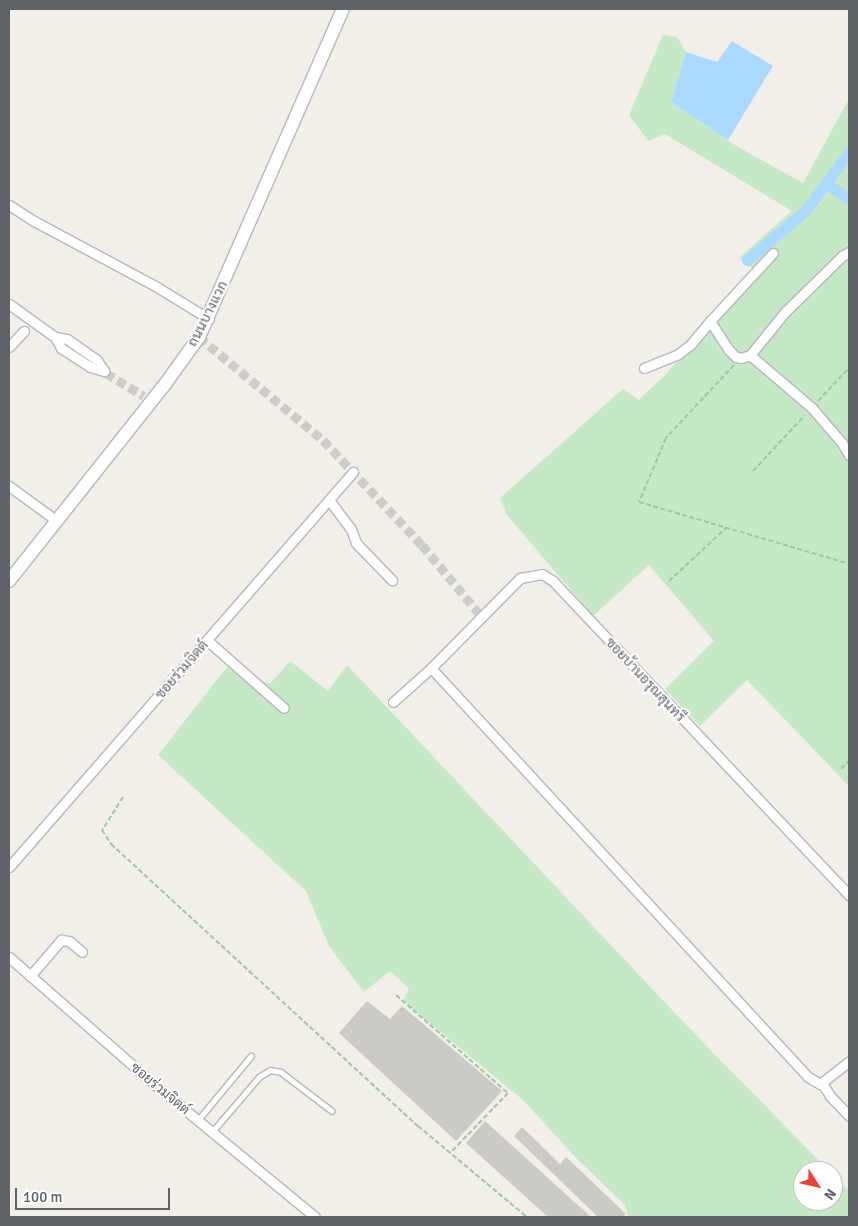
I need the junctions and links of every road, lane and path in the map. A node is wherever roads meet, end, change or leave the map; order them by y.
1 (343, 9) edge
2 (9, 205) edge
3 (849, 252) edge
4 (773, 253) dead end
5 (9, 304) edge
6 (209, 319) junction
7 (710, 321) junction
8 (24, 331) dead end
9 (9, 346) edge
10 (746, 357) junction
11 (644, 368) dead end
12 (849, 368) edge
13 (105, 372) tunnel mouth
14 (812, 408) junction
15 (849, 455) edge
16 (753, 471) dead end
17 (353, 472) dead end
18 (9, 486) edge
19 (329, 500) junction
20 (56, 521) junction
21 (726, 528) junction
22 (849, 564) edge
23 (392, 580) dead end
24 (9, 581) edge
25 (669, 581) dead end
26 (208, 641) junction
27 (431, 668) junction
28 (393, 702) dead end
29 (284, 708) dead end
30 (849, 761) edge
31 (841, 769) dead end
32 (123, 797) dead end
33 (9, 867) edge
34 (849, 895) edge
35 (82, 952) dead end
36 (9, 957) edge
37 (30, 976) junction
38 (396, 995) dead end
39 (251, 1056) dead end
40 (849, 1061) edge
41 (822, 1083) junction
42 (332, 1111) dead end
43 (849, 1116) edge
44 (198, 1120) junction
45 (212, 1132) junction
46 (450, 1153) junction
47 (315, 1217) edge
48 (527, 1217) edge

1 - 6 main road, ถนนบางแวก
2 - 6 street
3 - 10 street
4 - 7 street
5 - 13 street
6 - 20 main road, ถนนบางแวก
7 - 10 street
7 - 11 street
8 - 9 street
10 - 14 street
10 - 21 path
12 - 14 path
14 - 15 street
14 - 16 path
17 - 19 street, ซอยร่วมจิตต์
18 - 20 street
19 - 23 street
19 - 26 street, ซอยร่วมจิตต์
20 - 24 main road, ถนนบางแวก
21 - 22 path
21 - 25 path
26 - 29 street
26 - 33 street, ซอยร่วมจิตต์
27 - 28 street, ซอยบ้านอรุณสุนทรี
27 - 34 street, ซอยบ้านอรุณสุนทรี
27 - 41 street
30 - 31 path
32 - 46 path
35 - 37 street
36 - 37 street, ซอยร่วมจิตต์
37 - 44 street, ซอยร่วมจิตต์
38 - 46 path
39 - 44 lane
40 - 41 street
41 - 43 street
42 - 45 lane
44 - 45 street, ซอยร่วมจิตต์
45 - 47 street, ซอยร่วมจิตต์
46 - 48 path

